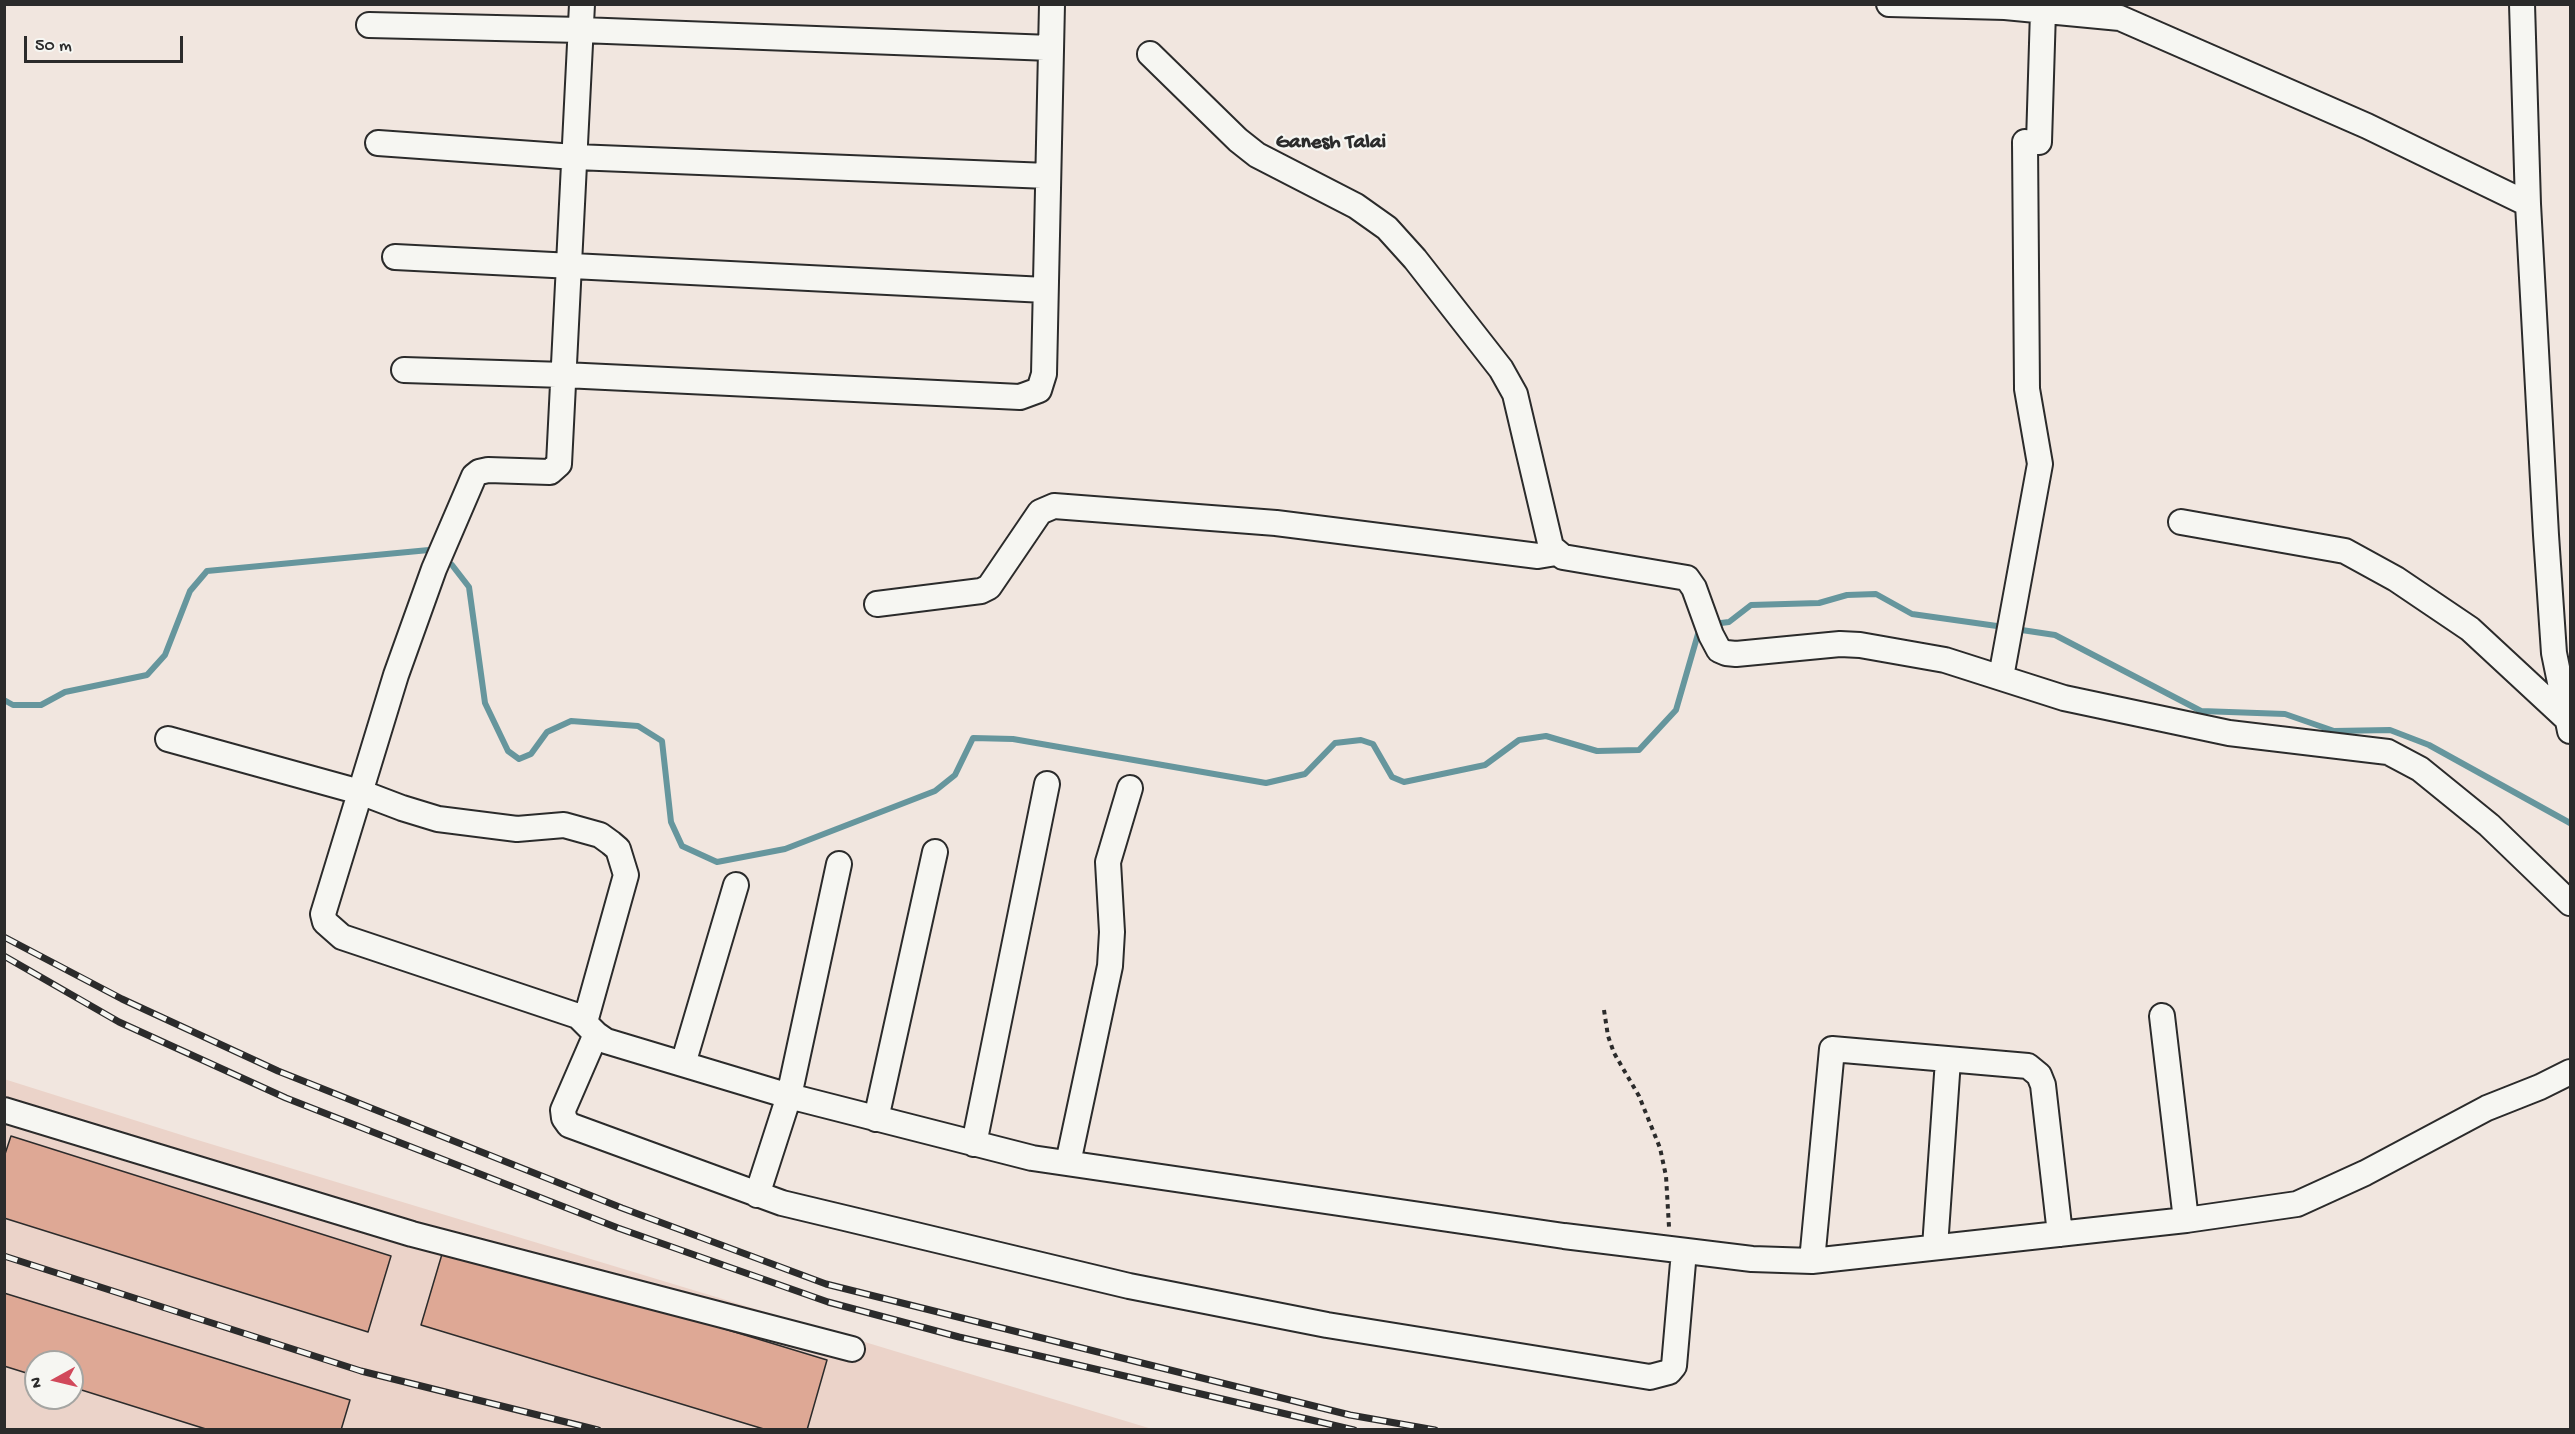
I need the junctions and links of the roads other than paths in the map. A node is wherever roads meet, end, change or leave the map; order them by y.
1 (582, 4) edge
2 (1052, 4) edge
3 (1889, 4) edge
4 (2522, 4) edge
5 (2043, 11) junction
6 (369, 25) dead end
7 (581, 30) junction
8 (1051, 48) junction
9 (1150, 54) dead end
10 (378, 143) dead end
11 (575, 157) junction
12 (1048, 176) junction
13 (2528, 204) junction
14 (395, 256) dead end
15 (571, 267) junction
16 (1046, 290) junction
17 (404, 370) dead end
18 (564, 375) junction
19 (2181, 522) dead end
20 (1556, 553) junction
21 (877, 604) dead end
22 (2001, 677) junction
23 (2568, 724) edge
24 (168, 739) dead end
25 (1047, 784) dead end
26 (1130, 788) dead end
27 (360, 792) junction
28 (935, 852) dead end
29 (839, 864) dead end
30 (736, 885) dead end
31 (2571, 903) edge
32 (2162, 1016) dead end
33 (590, 1028) junction
34 (1948, 1059) junction
35 (683, 1064) junction
36 (2571, 1072) edge
37 (789, 1096) junction
38 (4, 1110) edge
39 (876, 1119) junction
40 (974, 1144) junction
41 (1068, 1163) junction
42 (757, 1195) junction
43 (2186, 1220) junction
44 (2060, 1233) junction
45 (1935, 1247) junction
46 (1677, 1250) junction
47 (1812, 1261) junction
48 (852, 1349) dead end

1 - 7 street
2 - 8 street
3 - 5 street
4 - 13 street
5 - 13 street
5 - 22 street
6 - 7 street
7 - 8 street
7 - 11 street
8 - 12 street
9 - 20 street
10 - 11 street
11 - 12 street
11 - 15 street
12 - 16 street
13 - 23 street
14 - 15 street
15 - 16 street
15 - 18 street
16 - 18 street
17 - 18 street
18 - 27 street
19 - 23 street
20 - 21 street
20 - 22 street
22 - 31 street
24 - 27 street
25 - 40 street
26 - 41 street
27 - 33 street
27 - 33 street
28 - 39 street
29 - 37 street
30 - 35 street
32 - 43 street
33 - 35 street
33 - 42 street
34 - 44 street
34 - 45 street
34 - 47 street
35 - 37 street
36 - 43 street
37 - 39 street
37 - 42 street
38 - 48 street
39 - 40 street
40 - 41 street
41 - 46 street
42 - 46 street
43 - 44 street
44 - 45 street
45 - 47 street
46 - 47 street

